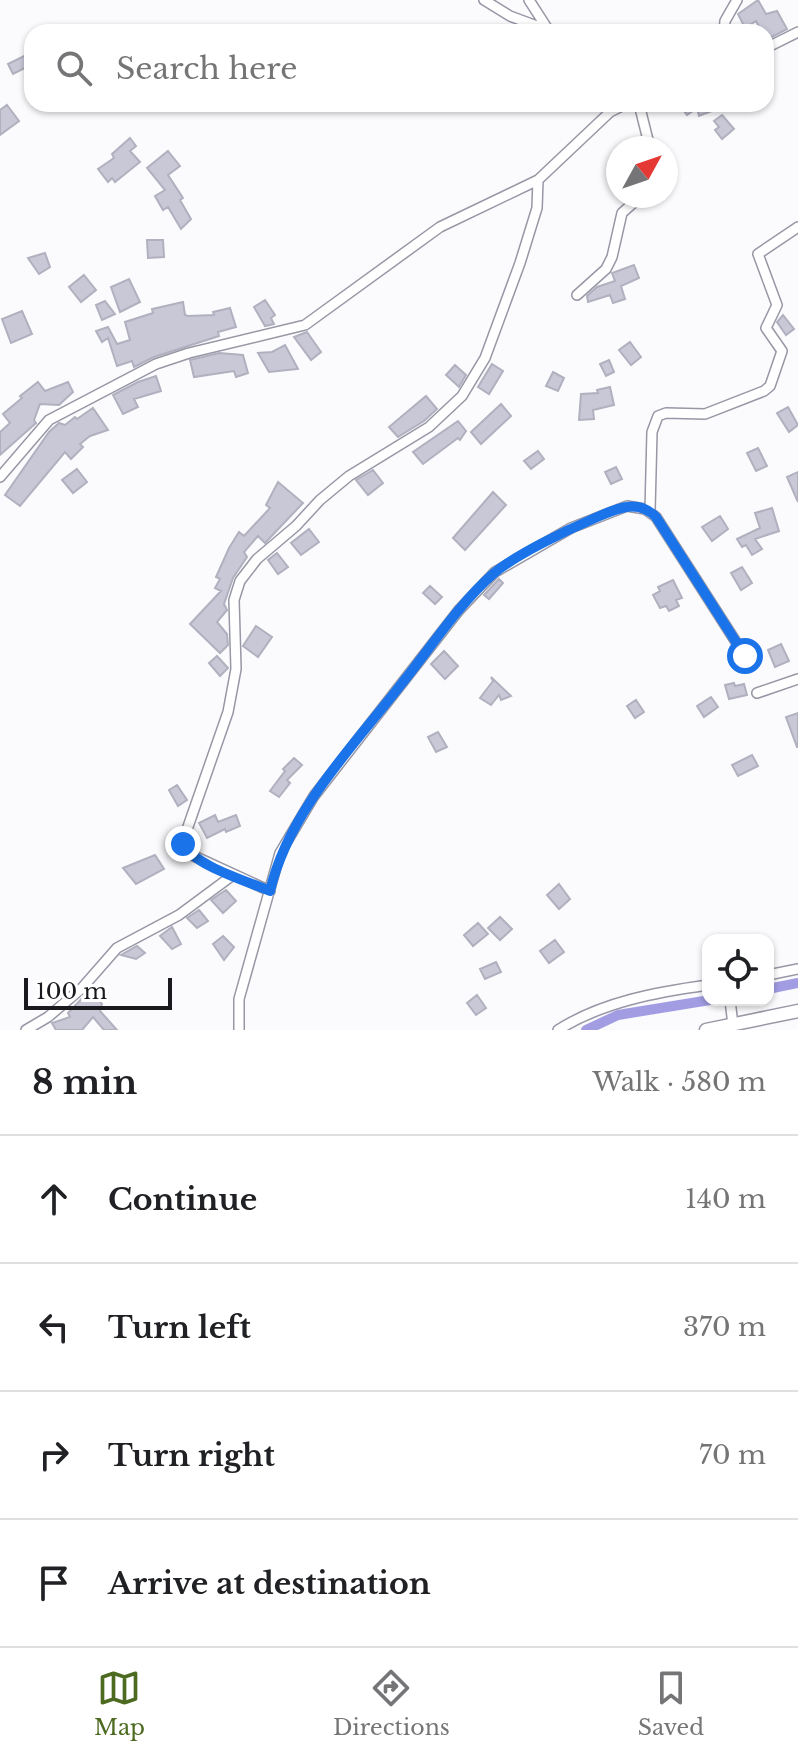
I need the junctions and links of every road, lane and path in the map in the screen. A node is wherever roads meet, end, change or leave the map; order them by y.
1 (484, 0) edge
2 (529, 0) edge
3 (737, 0) edge
4 (533, 24) edge
5 (546, 24) edge
6 (725, 24) edge
7 (798, 32) edge
8 (774, 44) edge
9 (610, 112) edge
10 (641, 112) edge
11 (647, 136) edge
12 (538, 180) junction
13 (628, 208) edge
14 (798, 227) edge
15 (577, 295) dead end
16 (0, 477) edge
17 (650, 511) junction
18 (745, 656) dead end
19 (798, 679) edge
20 (757, 693) dead end
21 (233, 875) junction
22 (270, 891) junction
23 (798, 969) edge
24 (774, 974) edge
25 (702, 986) edge
26 (730, 1006) edge
27 (798, 1011) edge
28 (733, 1025) junction
29 (26, 1030) edge
30 (239, 1030) edge
31 (558, 1030) edge
32 (706, 1030) edge

1 - 4 street
2 - 5 street
3 - 6 street
7 - 8 street
9 - 12 street
10 - 11 street
12 - 16 street
12 - 21 street
13 - 15 street
14 - 17 street
17 - 18 street
17 - 22 street
19 - 20 street
21 - 22 street
21 - 29 street
22 - 30 street
23 - 24 street
25 - 31 street
26 - 28 street
27 - 28 main road
28 - 32 main road

